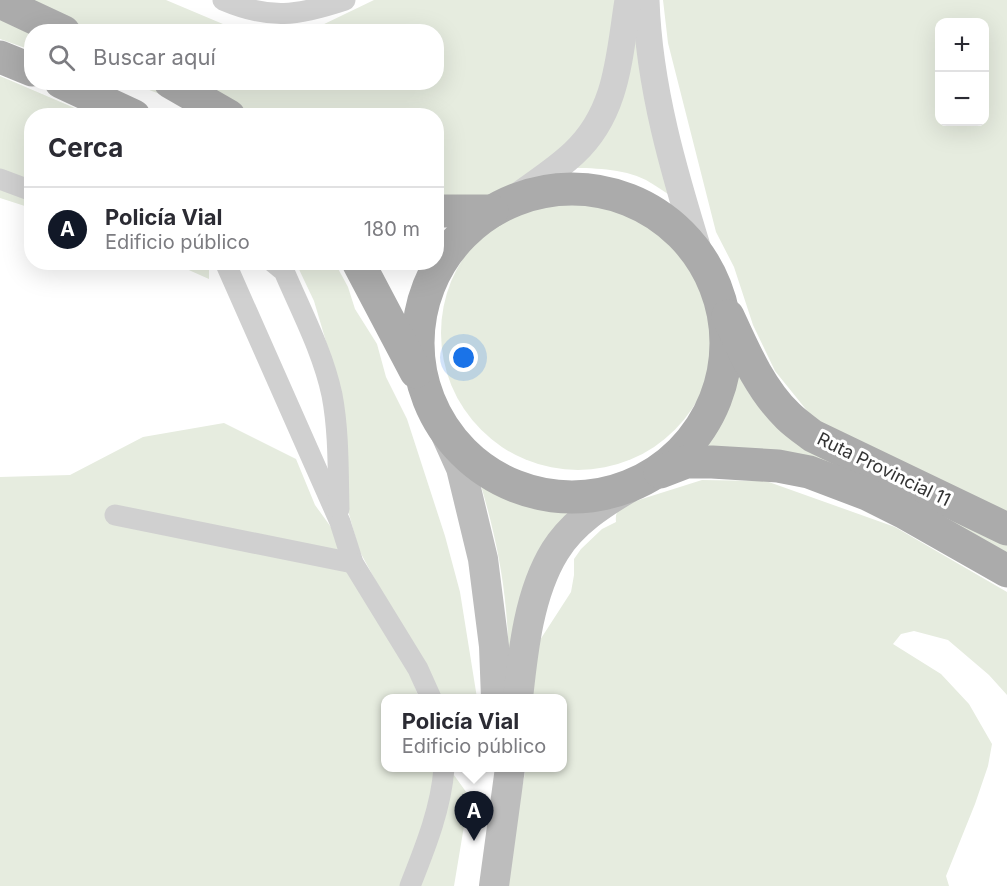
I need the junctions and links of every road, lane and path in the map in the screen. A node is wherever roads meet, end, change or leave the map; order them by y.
1 (223, 0) edge
2 (345, 0) edge
3 (628, 0) edge
4 (646, 0) edge
5 (0, 2) edge
6 (47, 24) edge
7 (0, 57) edge
8 (24, 67) edge
9 (78, 90) edge
10 (184, 90) edge
11 (117, 108) edge
12 (216, 108) edge
13 (0, 178) edge
14 (24, 188) edge
15 (502, 206) junction
16 (444, 210) edge
17 (700, 256) junction
18 (444, 258) edge
19 (229, 270) edge
20 (283, 270) edge
21 (363, 270) edge
22 (436, 270) edge
23 (720, 300) junction
24 (425, 388) junction
25 (443, 428) junction
26 (643, 480) junction
27 (115, 515) dead end
28 (340, 522) junction
29 (1007, 529) edge
30 (353, 563) junction
31 (1007, 571) edge
32 (429, 694) edge
33 (496, 694) edge
34 (518, 694) edge
35 (444, 772) edge
36 (492, 772) edge
37 (509, 772) edge
38 (410, 886) edge
39 (477, 886) edge
40 (494, 886) edge

1 - 2 street
3 - 15 street
4 - 17 street
5 - 6 main road
7 - 8 main road
9 - 11 main road
10 - 12 main road
13 - 14 street
15 - 16 main road
15 - 17 main road
15 - 18 main road
17 - 23 main road
19 - 28 street
20 - 28 street
21 - 24 main road
22 - 24 main road
23 - 26 main road
23 - 29 main road, Ruta Provincial 11
24 - 25 main road, Ruta Provincial 11
25 - 26 main road, Ruta Provincial 11
25 - 33 main road
26 - 31 main road, Ruta Provincial 11
26 - 34 main road
27 - 30 street
28 - 30 street
30 - 32 street
35 - 38 street
36 - 39 main road
37 - 40 main road

